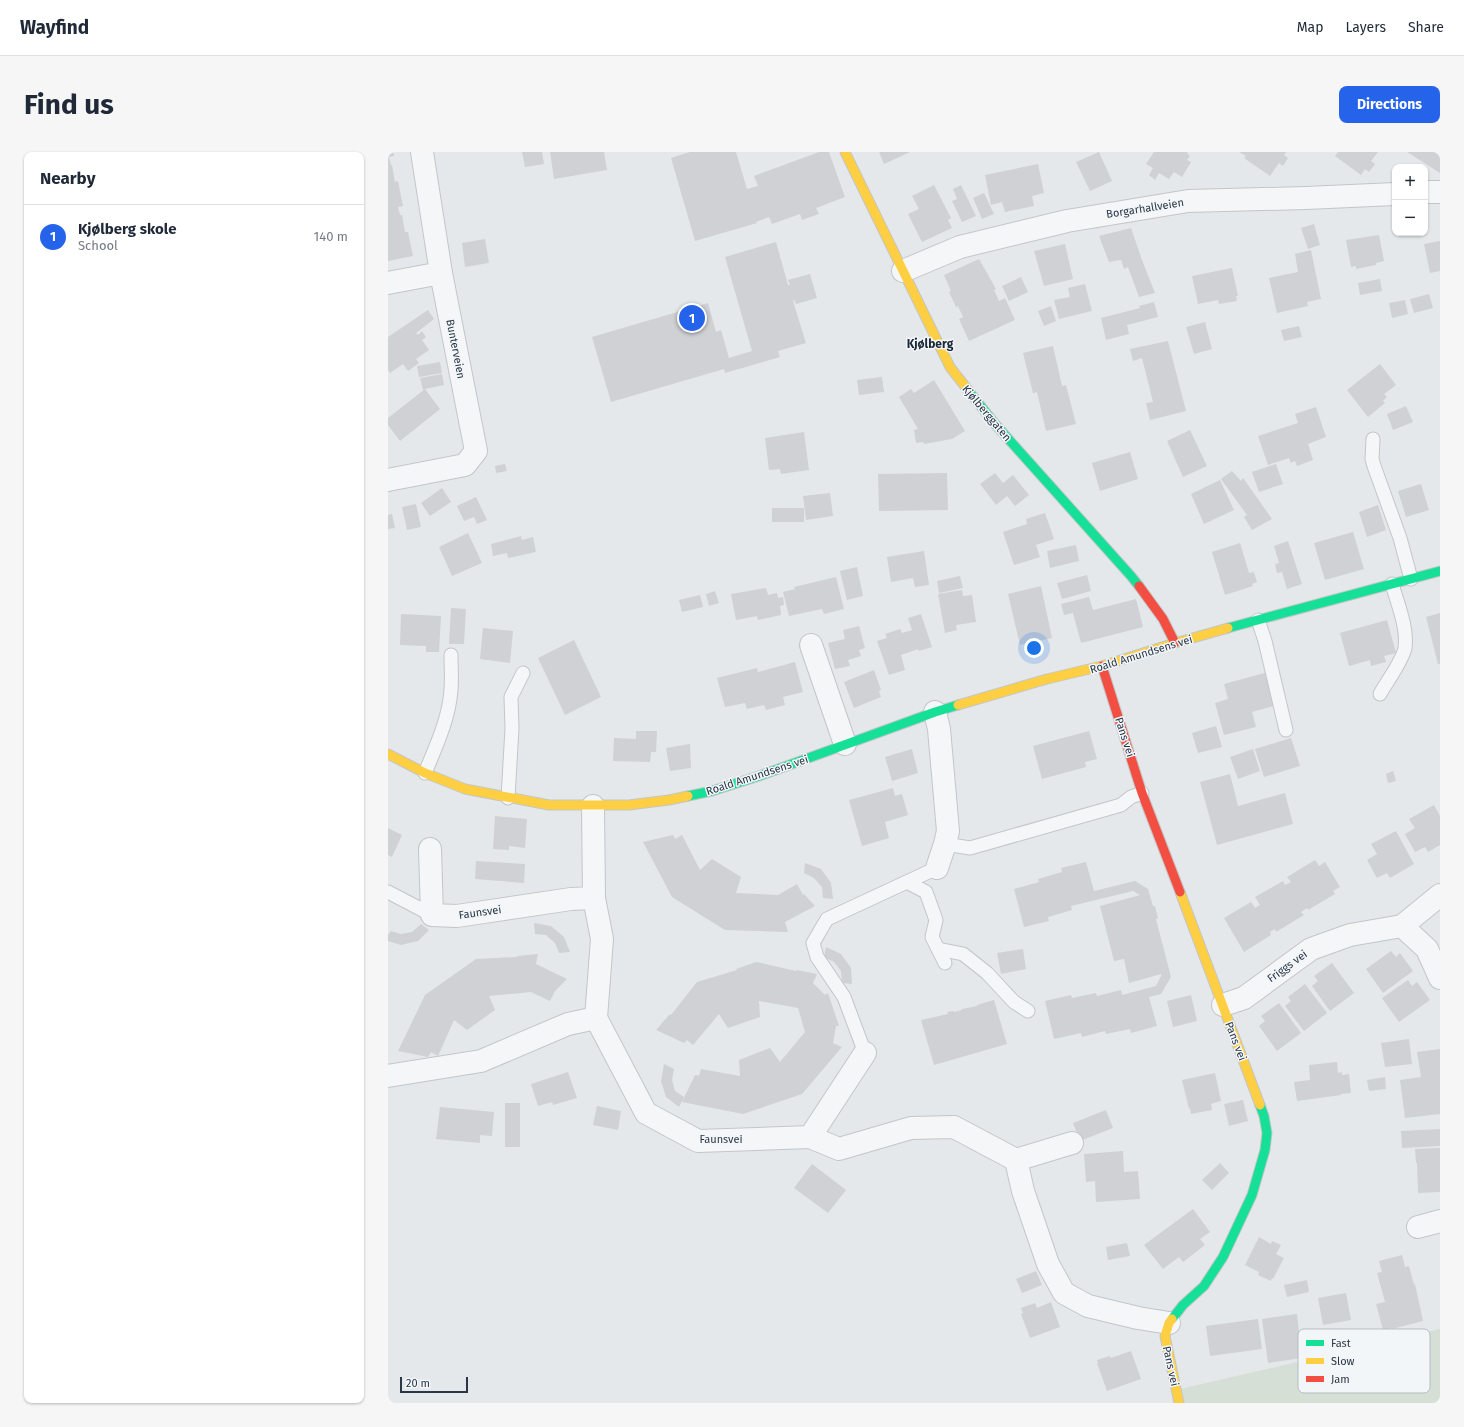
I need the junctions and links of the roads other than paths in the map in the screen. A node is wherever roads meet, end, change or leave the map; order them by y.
1 (422, 152) edge
2 (845, 152) edge
3 (1428, 192) edge
4 (1440, 192) edge
5 (1392, 194) edge
6 (903, 271) junction
7 (441, 273) junction
8 (388, 283) edge
9 (1373, 439) dead end
10 (388, 480) edge
11 (1440, 571) edge
12 (1411, 579) junction
13 (1392, 584) junction
14 (1258, 620) junction
15 (1175, 643) junction
16 (811, 645) dead end
17 (451, 655) dead end
18 (1102, 666) junction
19 (523, 673) dead end
20 (1380, 694) dead end
21 (935, 712) junction
22 (1286, 730) dead end
23 (845, 744) junction
24 (388, 754) edge
25 (425, 773) junction
26 (1142, 793) junction
27 (508, 798) junction
28 (593, 806) junction
29 (946, 844) junction
30 (430, 849) dead end
31 (936, 868) joint
32 (907, 882) junction
33 (388, 892) edge
34 (1440, 896) edge
35 (594, 898) junction
36 (432, 915) junction
37 (1402, 926) junction
38 (938, 948) junction
39 (945, 963) dead end
40 (1440, 978) edge
41 (1222, 1005) junction
42 (1028, 1011) dead end
43 (596, 1018) junction
44 (865, 1053) joint
45 (388, 1076) edge
46 (810, 1137) junction
47 (1072, 1144) dead end
48 (1016, 1160) junction
49 (1440, 1221) edge
50 (1418, 1227) dead end
51 (1169, 1323) junction
52 (1179, 1403) edge

1 - 7 street, Bunterveien
2 - 6 street, Kjølberggaten
3 - 4 street
5 - 6 street, Borgarhallveien
6 - 15 street, Kjølberggaten
7 - 8 street
7 - 10 street, Bunterveien
9 - 12 lane
11 - 12 street, Roald Amundsens vei
12 - 13 street, Roald Amundsens vei
13 - 14 street, Roald Amundsens vei
13 - 20 lane
14 - 15 street, Roald Amundsens vei
14 - 22 lane
15 - 18 street, Roald Amundsens vei
16 - 23 street
17 - 25 lane
18 - 21 street, Roald Amundsens vei
18 - 26 street, Pans vei
19 - 27 lane
21 - 23 street, Roald Amundsens vei
21 - 29 street
23 - 28 street, Roald Amundsens vei
24 - 25 street, Roald Amundsens vei
25 - 27 street, Roald Amundsens vei
26 - 29 lane
26 - 41 street, Pans vei
27 - 28 street, Roald Amundsens vei
28 - 35 street
29 - 31 street
30 - 36 street
31 - 32 lane
32 - 38 lane
32 - 44 lane
33 - 36 lane
34 - 37 street, Friggs vei
35 - 36 street, Faunsvei
35 - 43 street
37 - 40 street
37 - 41 street, Friggs vei
38 - 39 lane
38 - 42 lane
41 - 51 street, Pans vei
43 - 45 street
43 - 46 street, Faunsvei
44 - 46 street
46 - 48 street
47 - 48 street
48 - 51 street
49 - 50 street
51 - 52 street, Pans vei

